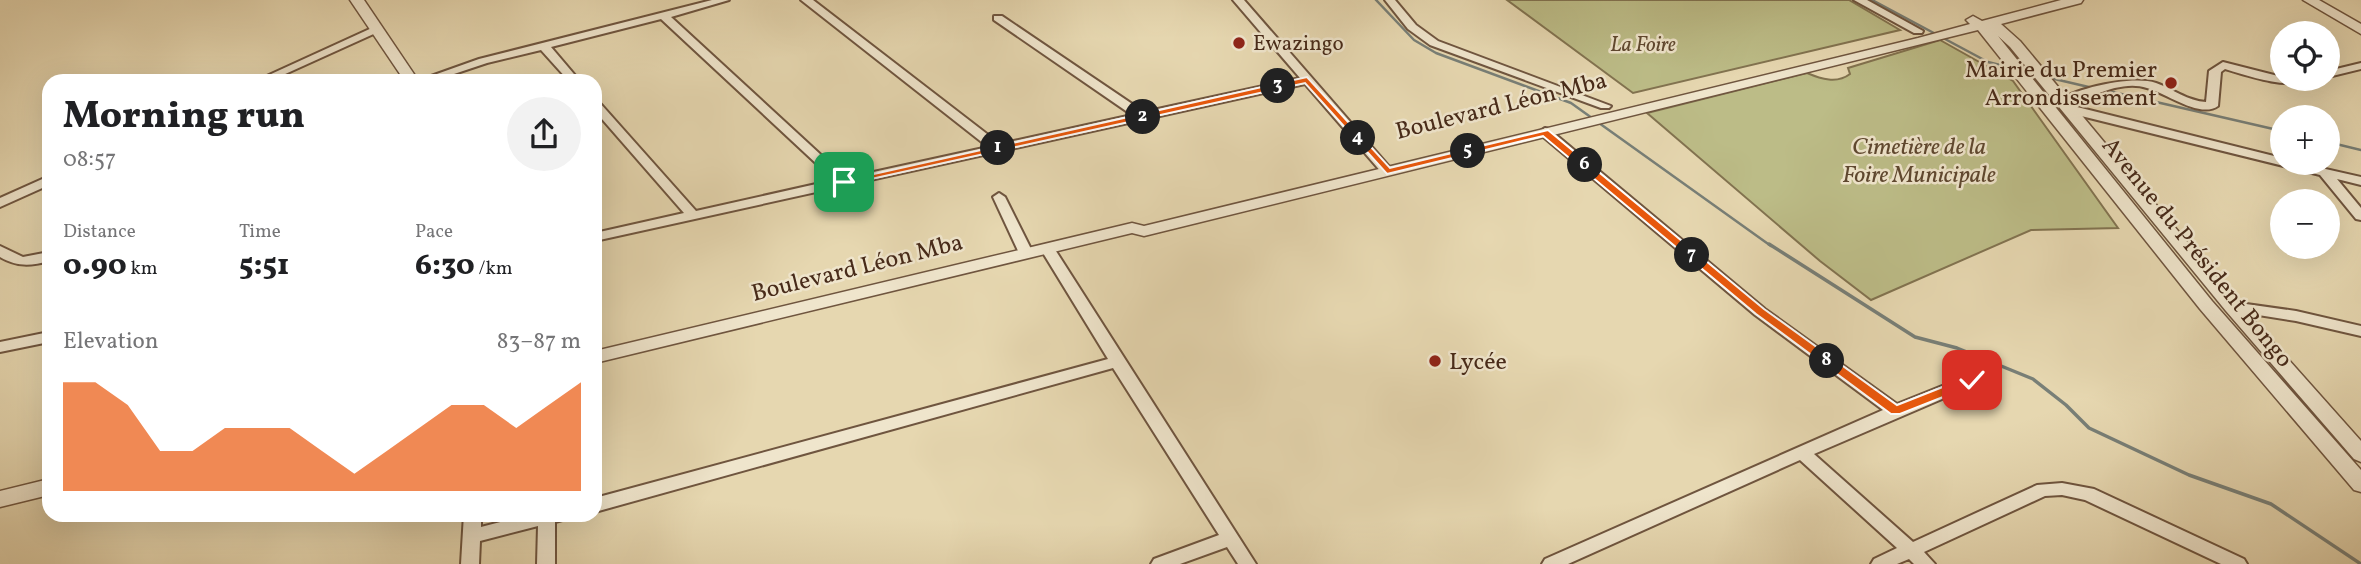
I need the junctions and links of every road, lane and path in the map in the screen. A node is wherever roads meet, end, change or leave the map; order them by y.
1 (357, 0) edge
2 (724, 0) edge
3 (806, 0) edge
4 (1238, 0) edge
5 (1390, 0) edge
6 (1859, 0) edge
7 (2049, 0) edge
8 (2076, 0) edge
9 (2310, 0) edge
10 (664, 16) junction
11 (998, 18) dead end
12 (2006, 18) junction
13 (1981, 21) junction
14 (374, 30) junction
15 (2361, 30) edge
16 (1935, 32) junction
17 (1996, 42) junction
18 (2015, 44) junction
19 (544, 46) junction
20 (2361, 66) edge
21 (2340, 71) edge
22 (2029, 72) junction
23 (277, 74) edge
24 (407, 74) edge
25 (444, 74) edge
26 (569, 74) edge
27 (2270, 78) edge
28 (1307, 80) junction
29 (1605, 106) junction
30 (2066, 106) junction
31 (602, 112) edge
32 (1143, 117) junction
33 (1545, 132) junction
34 (997, 148) junction
35 (2270, 159) edge
36 (1383, 166) junction
37 (2327, 175) edge
38 (2336, 175) edge
39 (2361, 181) edge
40 (844, 182) junction
41 (42, 183) edge
42 (999, 197) dead end
43 (0, 203) edge
44 (692, 214) junction
45 (2361, 216) edge
46 (602, 235) edge
47 (1047, 248) junction
48 (0, 250) edge
49 (1026, 253) junction
50 (42, 258) edge
51 (2232, 307) junction
52 (2361, 331) edge
53 (42, 338) edge
54 (0, 347) edge
55 (602, 356) edge
56 (1117, 362) junction
57 (1972, 380) dead end
58 (1895, 411) junction
59 (2360, 452) edge
60 (1802, 453) junction
61 (2361, 484) edge
62 (42, 489) edge
63 (0, 499) edge
64 (602, 503) edge
65 (473, 522) edge
66 (530, 522) edge
67 (553, 522) edge
68 (473, 536) junction
69 (1231, 538) junction
70 (1910, 549) junction
71 (2228, 562) edge
72 (470, 564) edge
73 (546, 564) edge
74 (1160, 564) edge
75 (1247, 564) edge
76 (1551, 564) edge
77 (1881, 564) edge
78 (1926, 564) edge

1 - 14 street
2 - 10 street
3 - 34 street
4 - 28 street
5 - 29 street
6 - 16 street
7 - 13 street, Boulevard Léon Mba
8 - 12 street, Boulevard Léon Mba
9 - 15 street
10 - 19 street
10 - 40 street
11 - 32 street
12 - 13 street, Boulevard Léon Mba
12 - 18 street
13 - 16 street, Boulevard Léon Mba
13 - 16 street, Boulevard Léon Mba
13 - 17 street, Avenue du Président Bongo
13 - 18 street, Avenue du Président Bongo
14 - 23 street
14 - 24 street
16 - 17 street
16 - 29 street, Boulevard Léon Mba
16 - 33 street, Boulevard Léon Mba
17 - 22 street, Avenue du Président Bongo
18 - 22 street, Avenue du Président Bongo
19 - 25 street
19 - 26 street
20 - 21 street
22 - 30 street, Avenue du Président Bongo
22 - 61 street, Avenue du Président Bongo
27 - 30 street
28 - 32 street
28 - 36 street
29 - 36 street, Boulevard Léon Mba
30 - 35 street
30 - 51 street, Avenue du Président Bongo
31 - 44 street
32 - 34 street
33 - 36 street, Boulevard Léon Mba
33 - 58 street
34 - 40 street
36 - 47 street, Boulevard Léon Mba
37 - 45 street
38 - 39 street
40 - 44 street
41 - 43 street
42 - 49 street
44 - 46 street
47 - 49 street, Boulevard Léon Mba
47 - 56 street
48 - 50 street
49 - 55 street, Boulevard Léon Mba
51 - 52 street
51 - 59 street, Avenue du Président Bongo
53 - 54 street
56 - 64 street
56 - 69 street
57 - 58 street
58 - 60 street
60 - 70 street
60 - 76 street
62 - 63 street
65 - 68 street
66 - 68 street
67 - 73 street
68 - 72 street
69 - 74 street
69 - 75 street
70 - 71 street
70 - 77 street
70 - 78 street

